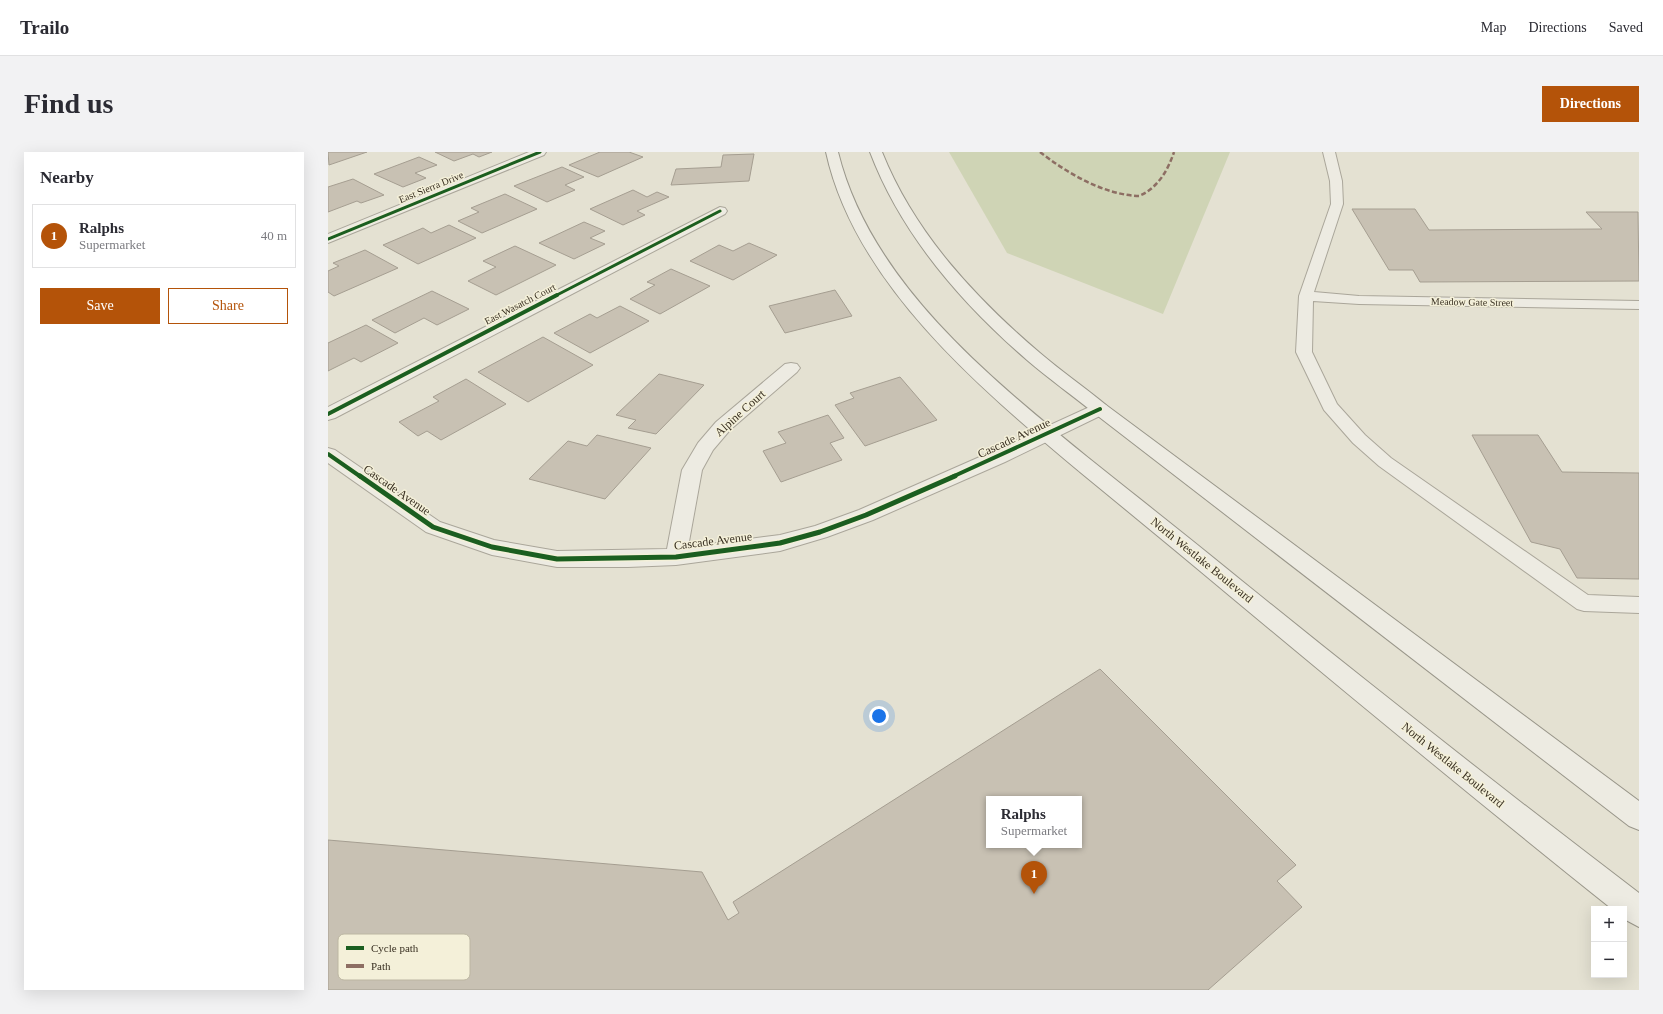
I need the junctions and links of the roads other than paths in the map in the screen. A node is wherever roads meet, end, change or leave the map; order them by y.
1 (540, 152) edge
2 (832, 152) edge
3 (876, 152) edge
4 (1330, 152) edge
5 (720, 211) dead end
6 (328, 239) edge
7 (1306, 296) junction
8 (1639, 305) edge
9 (791, 368) dead end
10 (1100, 409) junction
11 (328, 414) edge
12 (1047, 434) junction
13 (328, 454) edge
14 (676, 557) junction
15 (1639, 605) edge
16 (1639, 817) edge
17 (1639, 912) edge

1 - 6 main road, East Sierra Drive
2 - 12 main road, North Westlake Boulevard
3 - 10 main road
4 - 7 lane
5 - 11 main road, East Wasatch Court
7 - 8 lane, Meadow Gate Street
7 - 15 lane
9 - 14 main road, Alpine Court
10 - 12 main road, Cascade Avenue
10 - 16 main road
12 - 14 main road, Cascade Avenue
12 - 17 main road, North Westlake Boulevard
13 - 14 main road, Cascade Avenue

